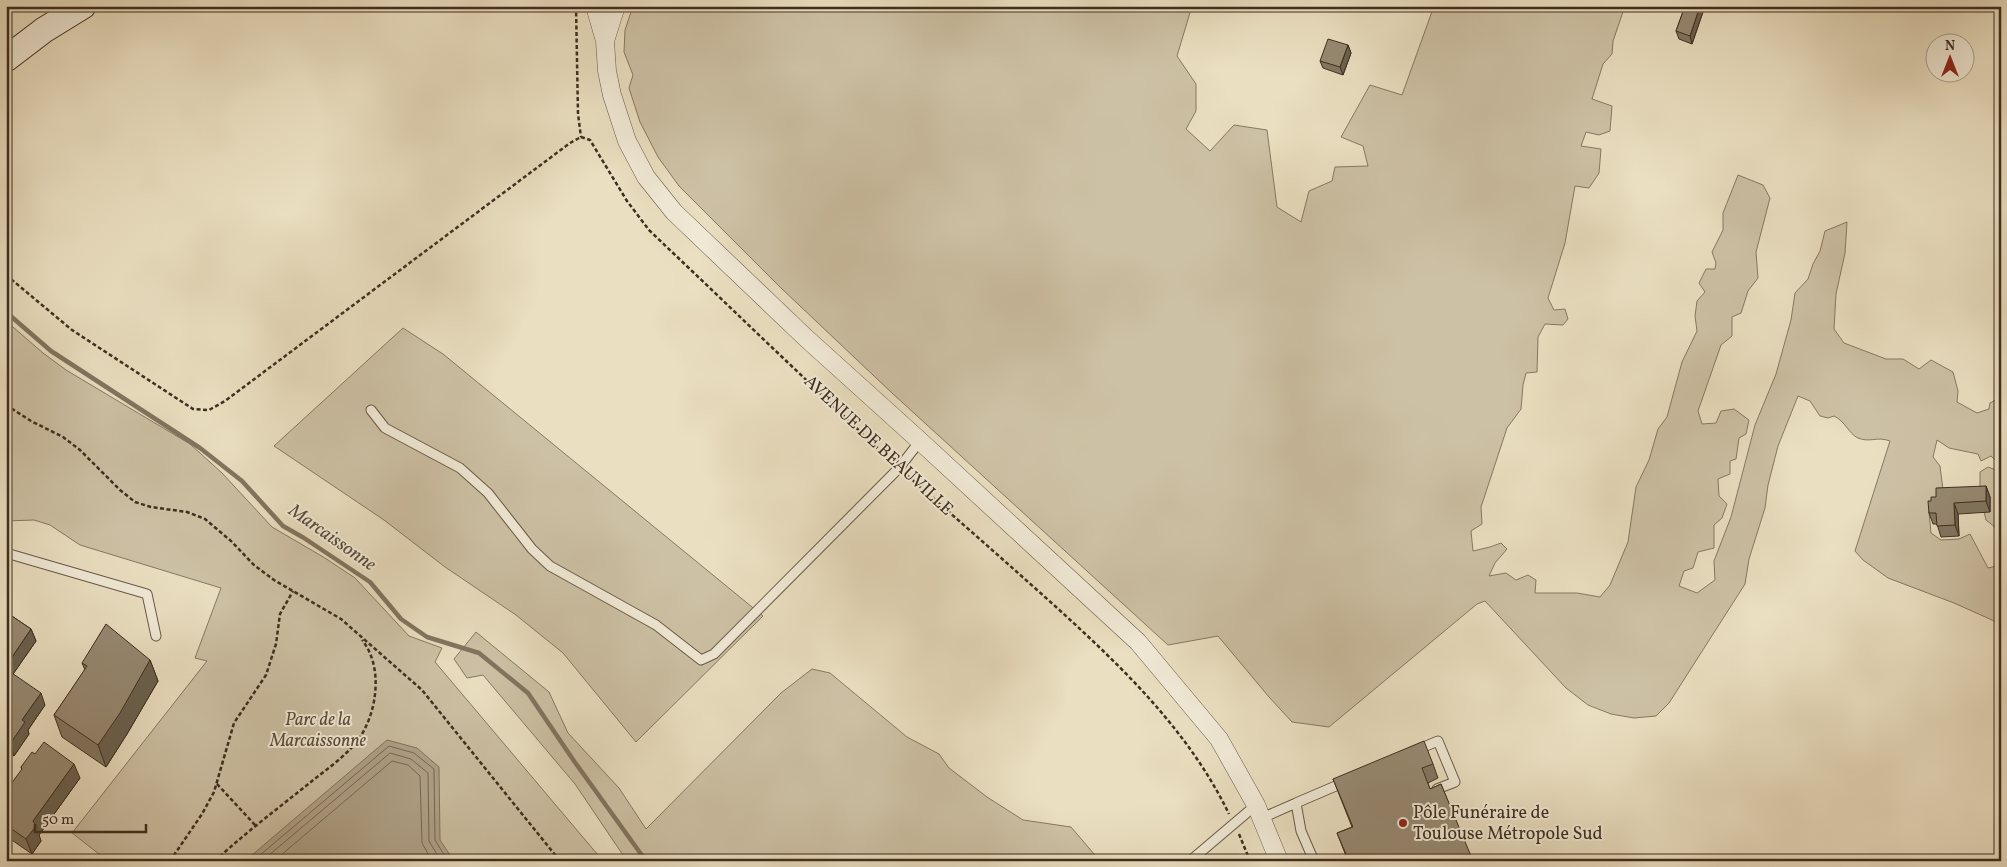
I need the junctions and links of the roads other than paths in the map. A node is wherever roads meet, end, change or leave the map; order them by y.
1 (82, 6) edge
2 (596, 6) edge
3 (616, 6) edge
4 (605, 41) junction
5 (6, 59) edge
6 (371, 410) dead end
7 (920, 441) junction
8 (6, 553) edge
9 (156, 636) dead end
10 (1402, 756) edge
11 (1358, 776) edge
12 (1437, 789) edge
13 (1296, 804) junction
14 (1259, 811) junction
15 (1190, 861) edge
16 (1279, 861) edge
17 (1314, 861) edge

1 - 5 main road
2 - 4 street, AVENUE DE BEAUVILLE
3 - 4 street, AVENUE DE BEAUVILLE
4 - 7 street, AVENUE DE BEAUVILLE
6 - 7 lane
7 - 14 street, AVENUE DE BEAUVILLE
8 - 9 lane
10 - 12 lane
11 - 13 lane
13 - 14 lane
13 - 17 lane
14 - 15 lane
14 - 16 street, AVENUE DE BEAUVILLE

